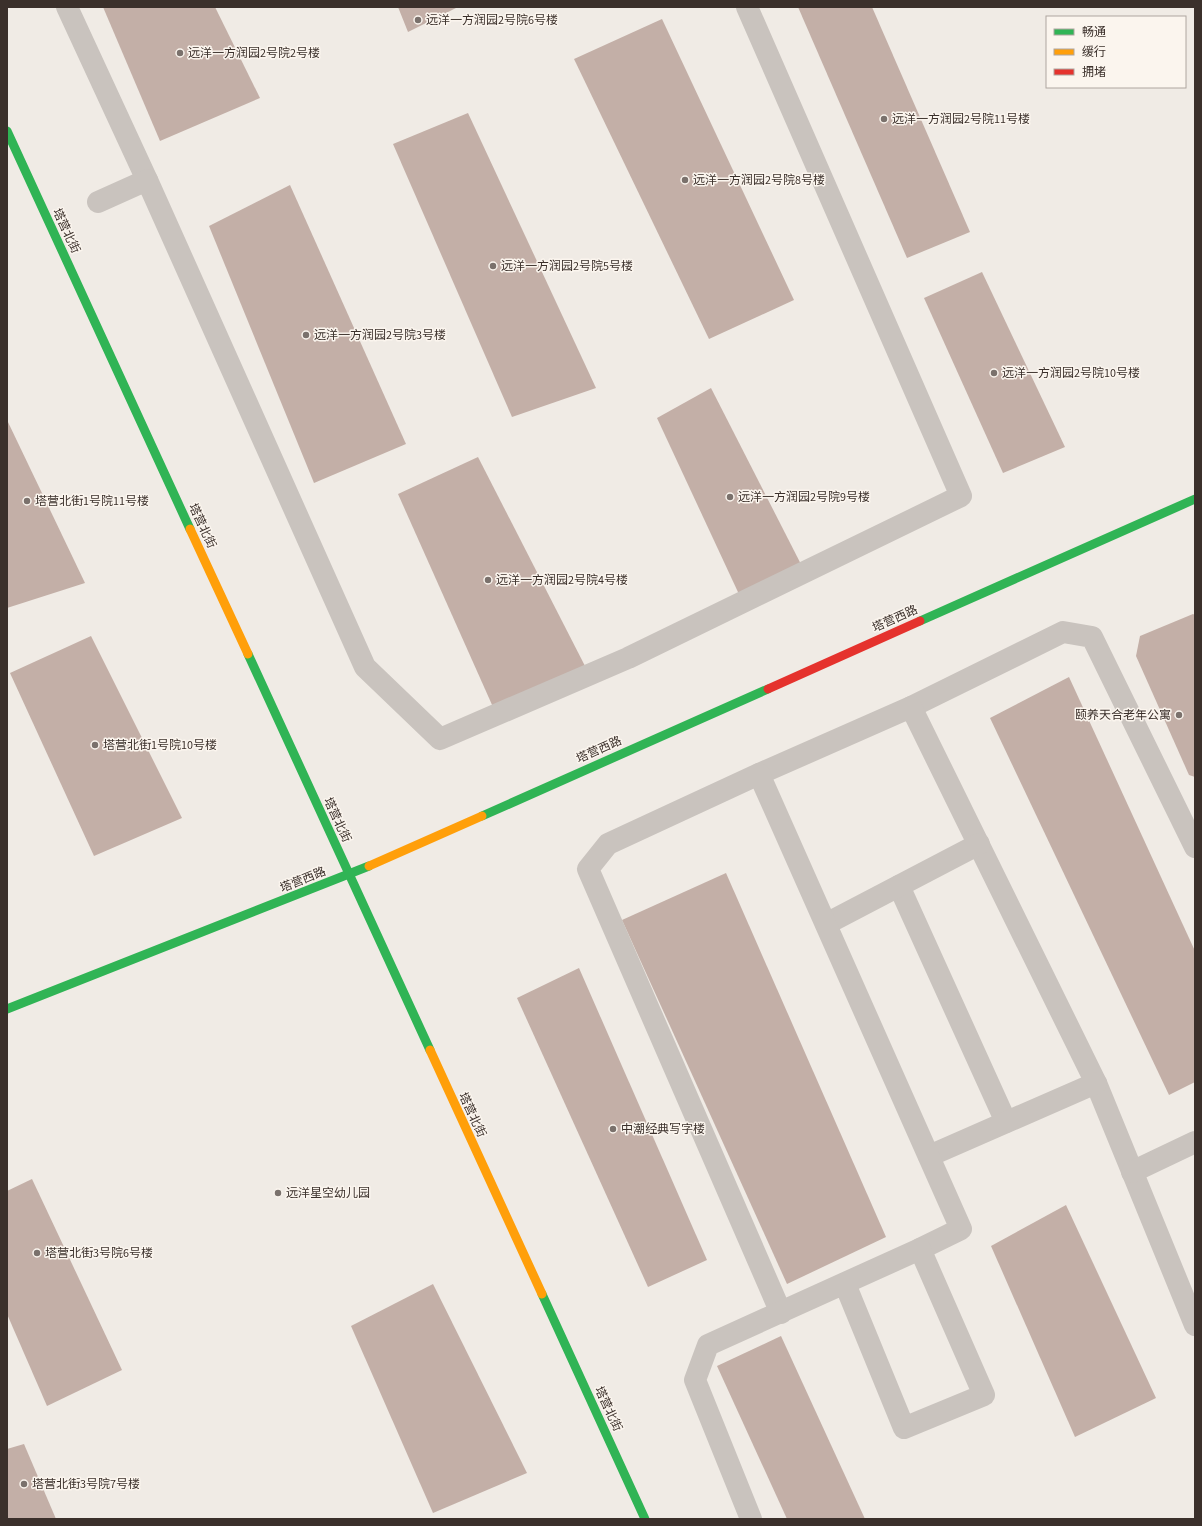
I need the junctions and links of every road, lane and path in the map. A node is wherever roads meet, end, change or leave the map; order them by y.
1 (67, 7) edge
2 (747, 7) edge
3 (7, 131) edge
4 (147, 180) junction
5 (98, 202) dead end
6 (1195, 499) edge
7 (911, 707) junction
8 (759, 774) junction
9 (979, 844) junction
10 (1195, 847) edge
11 (349, 875) junction
12 (899, 886) junction
13 (826, 924) junction
14 (7, 1009) edge
15 (1096, 1083) junction
16 (1006, 1122) junction
17 (1195, 1142) edge
18 (928, 1156) junction
19 (1132, 1172) junction
20 (920, 1249) junction
21 (845, 1284) junction
22 (781, 1313) junction
23 (1195, 1325) edge
24 (645, 1519) edge
25 (751, 1519) edge

1 - 4 street
2 - 4 street
3 - 11 street, 塔营北街
4 - 5 street
6 - 11 street, 塔营西路
7 - 8 street
7 - 9 street
7 - 10 street
8 - 13 street
8 - 22 street
9 - 12 street
9 - 15 street
11 - 14 street, 塔营西路
11 - 24 street, 塔营北街
12 - 13 street
12 - 16 street
13 - 18 street
15 - 16 street
15 - 19 street
16 - 18 street
17 - 19 street
18 - 20 street
19 - 23 street
20 - 21 street
20 - 21 street
21 - 22 street
22 - 25 street

